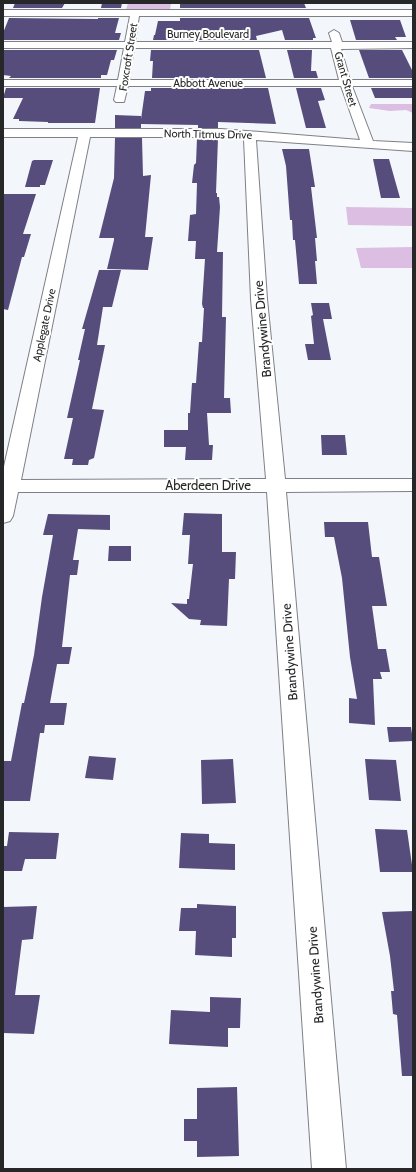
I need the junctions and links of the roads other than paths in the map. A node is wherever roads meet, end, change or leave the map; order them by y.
1 (3, 13) edge
2 (135, 13) junction
3 (328, 13) junction
4 (413, 13) edge
5 (338, 45) junction
6 (413, 45) edge
7 (3, 46) edge
8 (128, 46) junction
9 (3, 83) edge
10 (124, 83) junction
11 (345, 83) junction
12 (413, 83) edge
13 (120, 100) dead end
14 (3, 133) edge
15 (85, 133) junction
16 (250, 135) junction
17 (368, 145) junction
18 (413, 147) edge
19 (276, 485) junction
20 (413, 485) edge
21 (6, 486) edge
22 (3, 516) edge
23 (329, 1169) edge

1 - 2 street
2 - 3 street
2 - 8 street, Foxcroft Street
3 - 4 street
3 - 5 street, Grant Street
5 - 6 street, Burney Boulevard
5 - 8 street, Burney Boulevard
5 - 11 street, Grant Street
7 - 8 street, Burney Boulevard
8 - 10 street, Foxcroft Street
9 - 10 street, Abbott Avenue
10 - 11 street, Abbott Avenue
10 - 13 street, Foxcroft Street
11 - 12 street, Abbott Avenue
11 - 17 street, Grant Street
14 - 15 street, North Titmus Drive
15 - 16 street, North Titmus Drive
15 - 21 street, Applegate Drive
16 - 17 street, North Titmus Drive
16 - 19 street, Brandywine Drive
17 - 18 street, North Titmus Drive
19 - 20 street, Aberdeen Drive
19 - 21 street, Aberdeen Drive
19 - 23 street, Brandywine Drive
21 - 22 street, Applegate Drive

